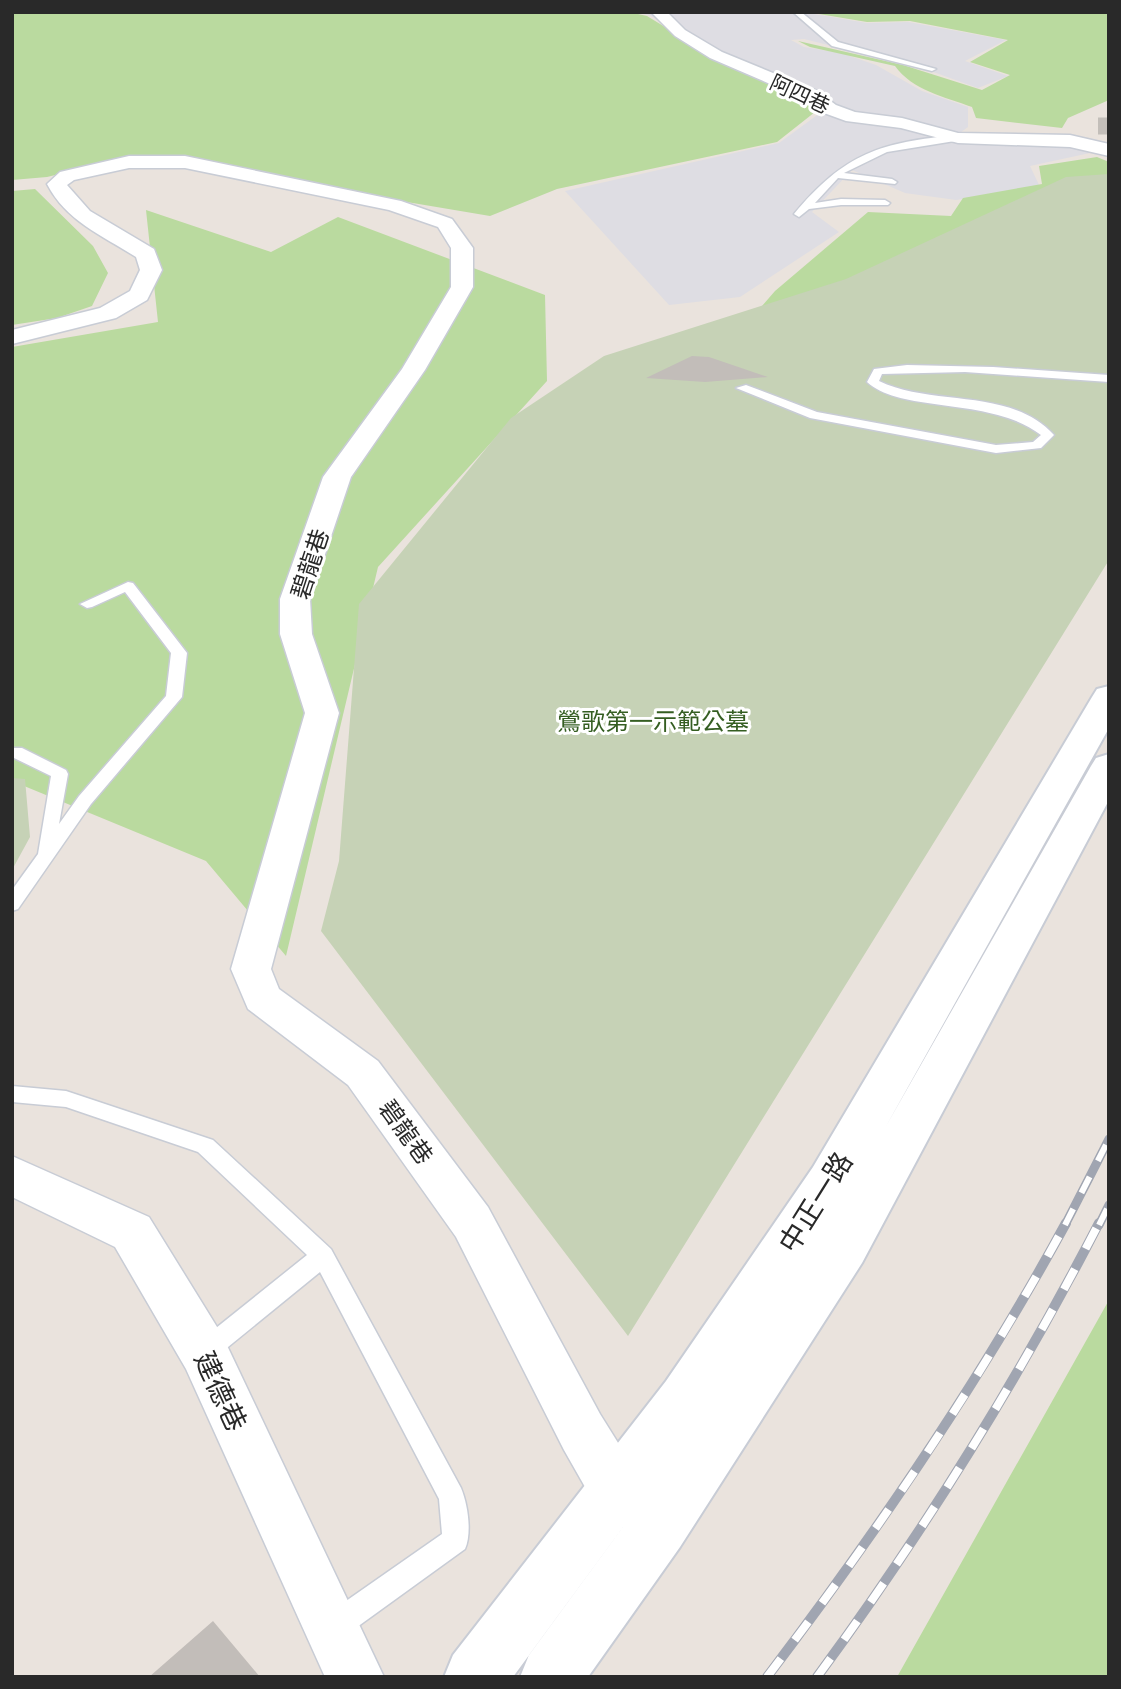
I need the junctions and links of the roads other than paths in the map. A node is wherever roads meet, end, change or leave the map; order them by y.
1 (658, 12) edge
2 (796, 12) edge
3 (932, 69) dead end
4 (1088, 128) tunnel mouth
5 (958, 138) junction
6 (1043, 139) junction
7 (1109, 150) tunnel mouth
8 (837, 175) junction
9 (892, 183) dead end
10 (885, 202) dead end
11 (12, 337) edge
12 (1109, 379) edge
13 (741, 388) dead end
14 (87, 604) dead end
15 (1109, 696) edge
16 (16, 752) dead end
17 (1109, 766) edge
18 (44, 858) junction
19 (12, 904) edge
20 (12, 1094) edge
21 (12, 1175) edge
22 (323, 1256) junction
23 (204, 1352) junction
24 (616, 1489) junction
25 (660, 1527) junction
26 (331, 1630) junction
27 (355, 1677) edge
28 (475, 1677) edge
29 (551, 1677) edge

1 - 5 street, 阿四巷
2 - 3 lane
4 - 6 street, 阿四巷
5 - 6 street, 阿四巷
5 - 8 lane, 阿四巷
6 - 7 street, 阿四巷
8 - 9 lane
8 - 10 lane, 阿四巷
11 - 24 street, 碧龍巷
12 - 13 lane
14 - 18 lane
15 - 24 main road, 中正一路
16 - 18 lane
17 - 25 main road, 中正一路
18 - 19 lane
20 - 22 lane
21 - 23 street, 建德巷
22 - 23 lane
22 - 26 lane
23 - 26 street, 建德巷
24 - 25 street, 碧龍巷
24 - 28 main road, 中正一路
25 - 29 main road, 中正一路
26 - 27 street, 建德巷

